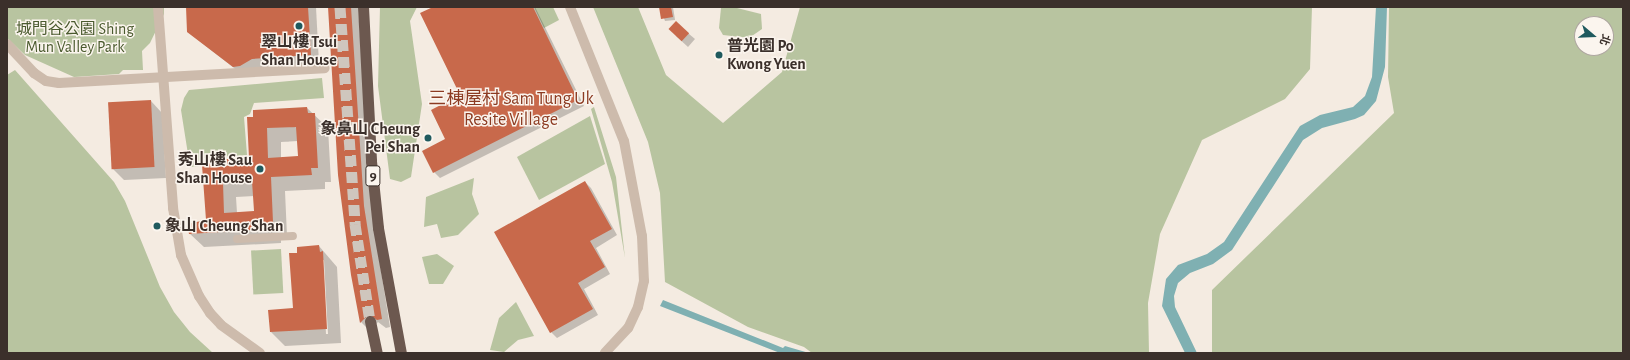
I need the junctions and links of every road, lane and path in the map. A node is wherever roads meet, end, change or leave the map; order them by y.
1 (158, 7) edge
2 (363, 7) edge
3 (570, 7) edge
4 (7, 44) edge
5 (325, 68) dead end
6 (163, 76) junction
7 (293, 236) dead end
8 (238, 240) dead end
9 (370, 321) tunnel mouth
10 (260, 353) edge
11 (377, 353) edge
12 (401, 353) edge
13 (605, 353) edge

1 - 6 street
2 - 12 highway, 9
3 - 13 street
4 - 6 street
5 - 6 street
6 - 10 street
7 - 8 street
9 - 11 highway

